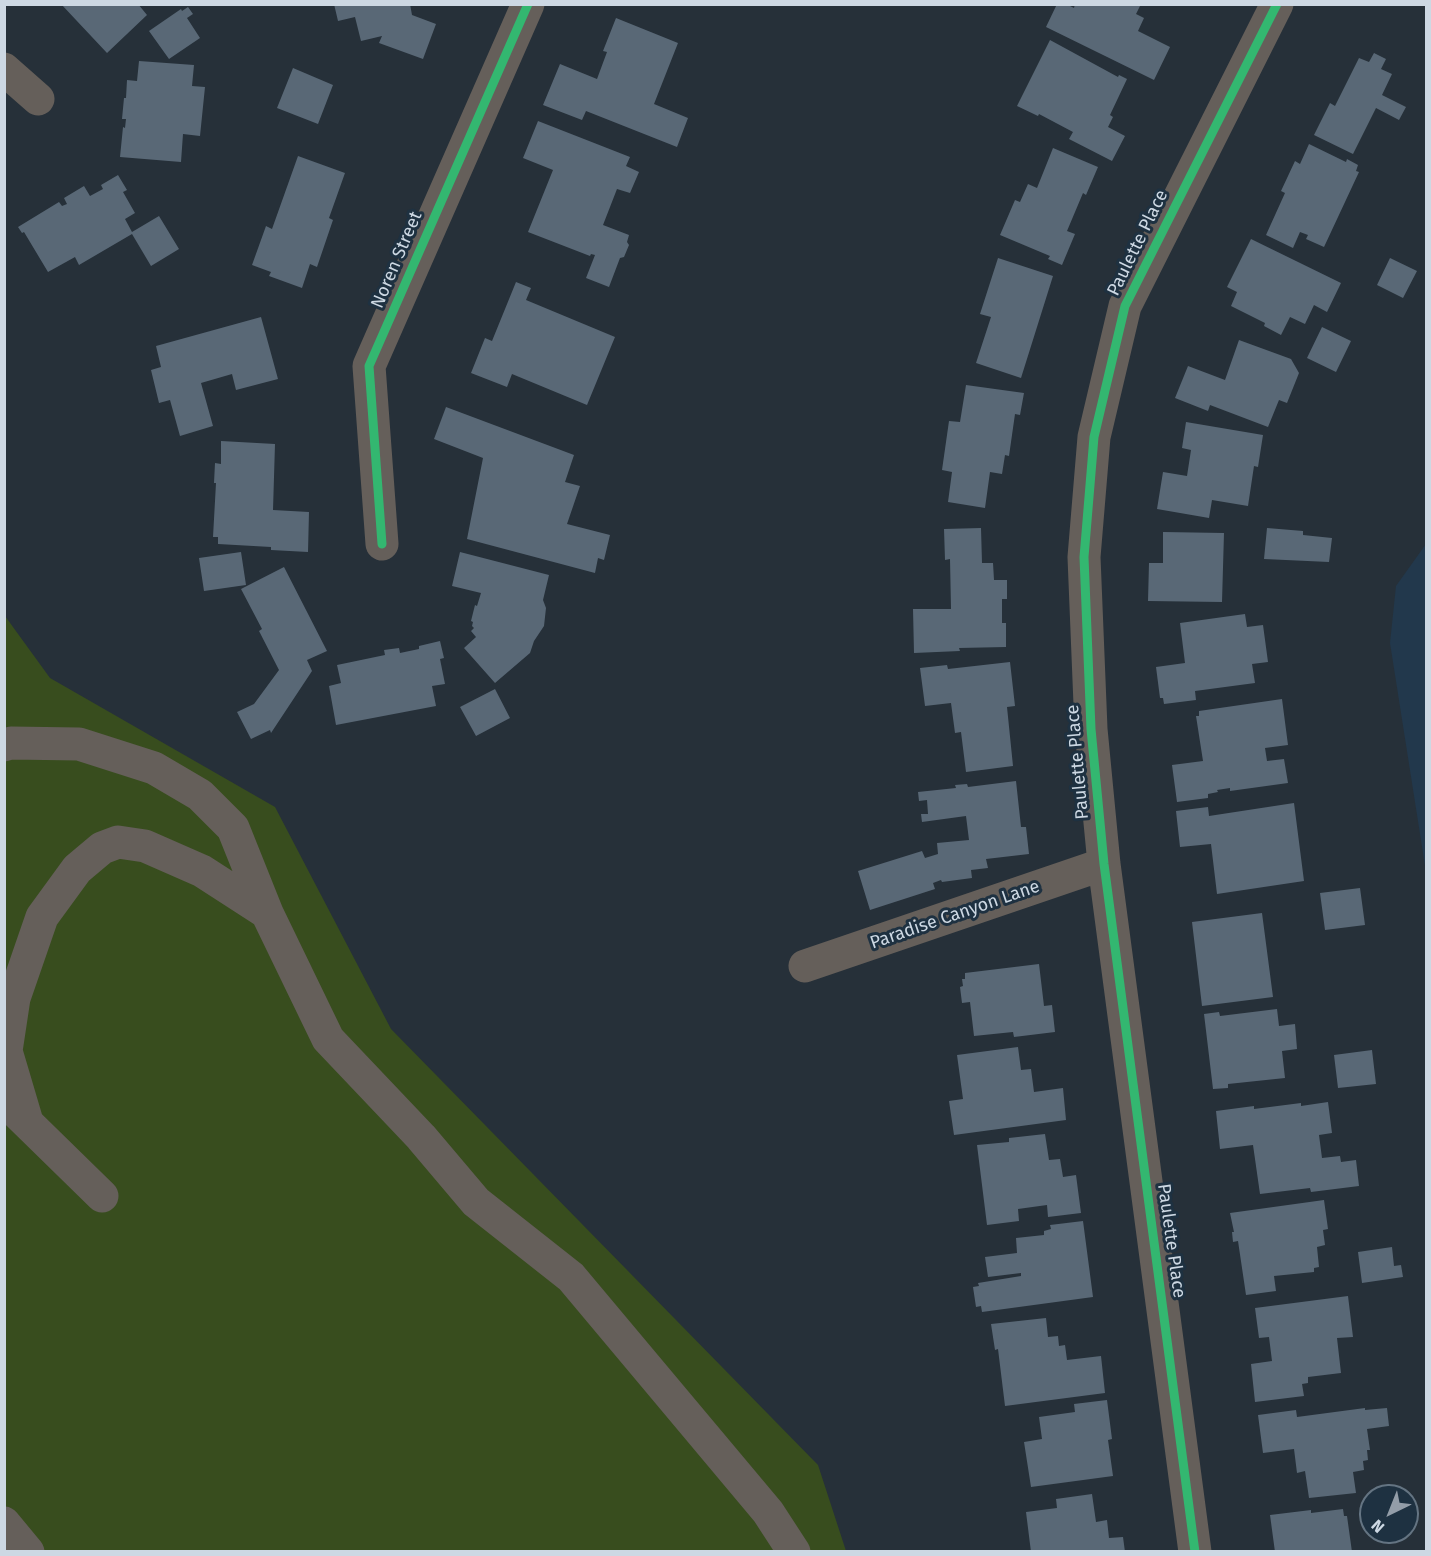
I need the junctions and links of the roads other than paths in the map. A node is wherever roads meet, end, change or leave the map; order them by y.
1 (528, 4) edge
2 (1277, 4) edge
3 (4, 69) edge
4 (38, 99) dead end
5 (382, 544) dead end
6 (4, 745) edge
7 (1104, 864) junction
8 (267, 913) junction
9 (805, 966) dead end
10 (16, 1111) edge
11 (102, 1196) dead end
12 (4, 1523) edge
13 (28, 1551) edge
14 (794, 1551) edge
15 (1195, 1551) edge

1 - 5 street, Noren Street
2 - 7 street, Paulette Place
3 - 4 street
6 - 8 street
7 - 9 street, Paradise Canyon Lane
7 - 15 street, Paulette Place
8 - 10 street
8 - 14 street
10 - 11 street
12 - 13 street

